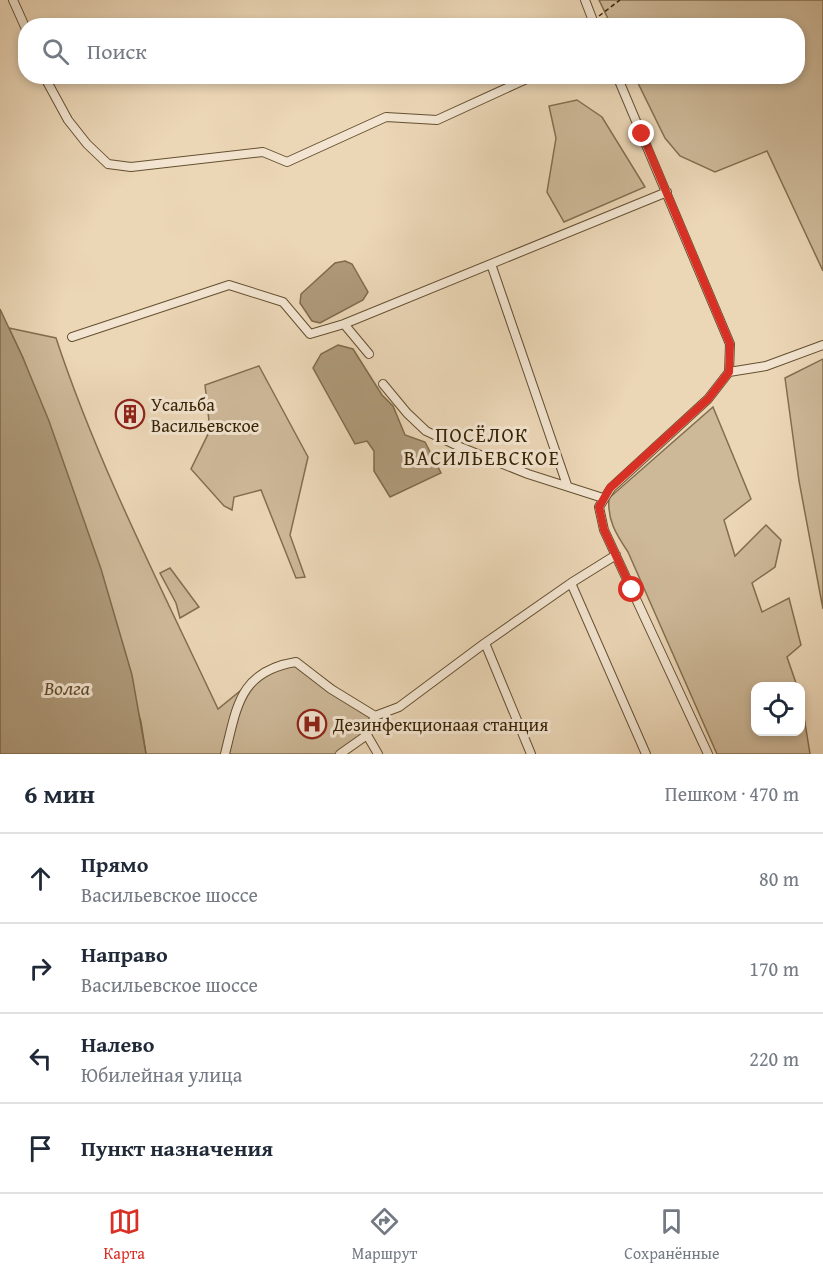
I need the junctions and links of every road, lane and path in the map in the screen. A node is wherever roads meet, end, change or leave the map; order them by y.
1 (13, 0) edge
2 (585, 0) edge
3 (620, 0) edge
4 (21, 18) edge
5 (592, 18) edge
6 (600, 18) edge
7 (48, 84) edge
8 (516, 84) edge
9 (620, 84) edge
10 (667, 192) junction
11 (491, 264) junction
12 (344, 324) junction
13 (72, 337) dead end
14 (823, 345) edge
15 (369, 354) dead end
16 (729, 372) junction
17 (383, 384) dead end
18 (567, 485) junction
19 (603, 498) junction
20 (616, 555) junction
21 (571, 583) junction
22 (485, 643) junction
23 (375, 716) junction
24 (367, 735) junction
25 (225, 754) edge
26 (340, 754) edge
27 (378, 754) edge
28 (531, 754) edge
29 (646, 754) edge
30 (708, 754) edge

1 - 4 street
2 - 5 street
3 - 6 path
7 - 8 street
9 - 10 street
10 - 11 street
10 - 16 street
11 - 12 street
11 - 18 street
12 - 13 street
12 - 15 street
14 - 16 street
16 - 19 street
17 - 18 street
18 - 19 street
19 - 20 street
20 - 21 street
20 - 30 street
21 - 22 street
21 - 29 street
22 - 23 street
22 - 28 street
23 - 24 street
23 - 25 street
24 - 26 street
24 - 27 street

